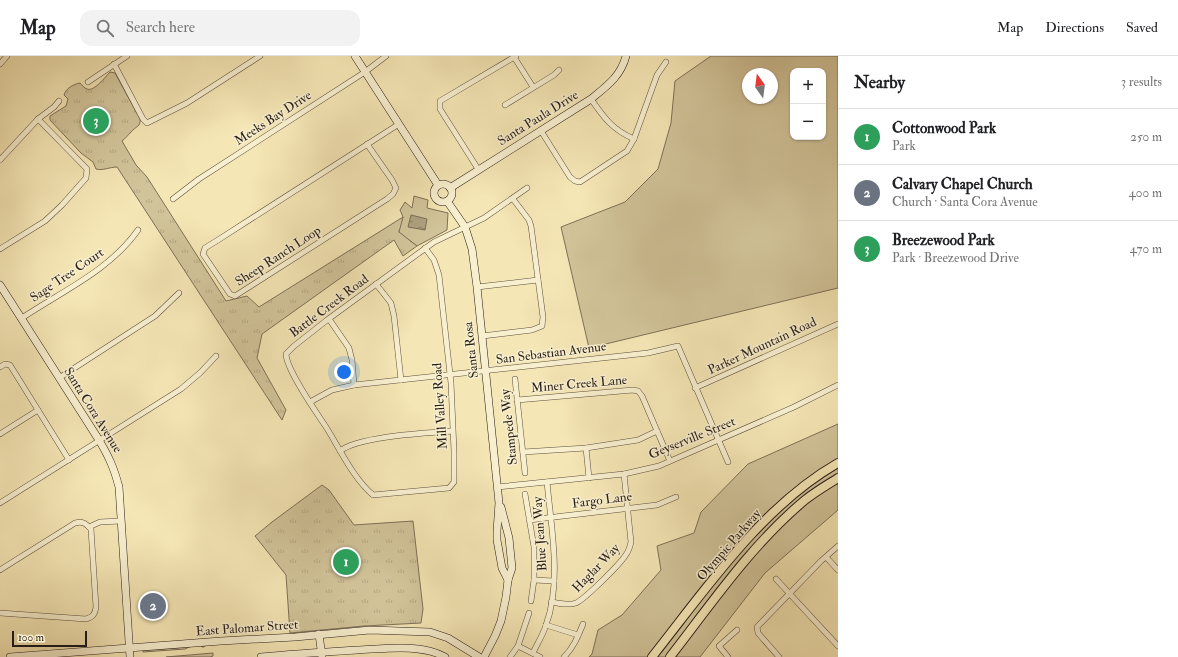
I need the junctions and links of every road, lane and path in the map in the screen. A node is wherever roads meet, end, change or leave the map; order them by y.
1 (7, 56) edge
2 (127, 56) edge
3 (260, 56) edge
4 (355, 56) edge
5 (386, 56) edge
6 (515, 56) edge
7 (626, 56) edge
8 (666, 62) dead end
9 (0, 64) edge
10 (114, 64) junction
11 (559, 70) dead end
12 (365, 72) junction
13 (88, 82) dead end
14 (533, 87) junction
15 (591, 99) junction
16 (59, 101) dead end
17 (505, 105) dead end
18 (38, 119) junction
19 (399, 124) junction
20 (541, 131) junction
21 (634, 140) junction
22 (367, 144) junction
23 (0, 160) edge
24 (478, 169) junction
25 (438, 185) junction
26 (450, 188) junction
27 (528, 188) dead end
28 (172, 199) dead end
29 (513, 199) junction
30 (447, 201) junction
31 (465, 227) junction
32 (138, 230) dead end
33 (425, 248) junction
34 (0, 249) edge
35 (538, 280) junction
36 (376, 284) junction
37 (477, 287) junction
38 (1, 290) edge
39 (179, 293) dead end
40 (22, 318) junction
41 (328, 318) junction
42 (838, 324) edge
43 (482, 336) junction
44 (216, 356) dead end
45 (0, 367) edge
46 (486, 371) junction
47 (450, 374) junction
48 (59, 378) junction
49 (515, 379) dead end
50 (401, 380) junction
51 (354, 385) junction
52 (838, 385) edge
53 (695, 388) junction
54 (517, 400) junction
55 (310, 402) junction
56 (38, 410) junction
57 (452, 431) junction
58 (657, 431) junction
59 (0, 434) edge
60 (99, 440) junction
61 (718, 440) junction
62 (586, 448) junction
63 (340, 451) junction
64 (523, 452) junction
65 (69, 460) junction
66 (670, 461) junction
67 (728, 462) dead end
68 (838, 463) edge
69 (525, 473) dead end
70 (624, 474) junction
71 (589, 478) junction
72 (838, 478) edge
73 (546, 482) junction
74 (497, 487) junction
75 (525, 494) dead end
76 (373, 495) joint
77 (676, 496) dead end
78 (0, 503) edge
79 (499, 503) junction
80 (627, 508) junction
81 (550, 517) junction
82 (529, 520) junction
83 (120, 521) junction
84 (89, 527) junction
85 (838, 546) edge
86 (826, 557) junction
87 (0, 570) edge
88 (838, 570) edge
89 (776, 579) dead end
90 (508, 580) junction
91 (534, 580) junction
92 (554, 581) junction
93 (790, 594) junction
94 (531, 602) dead end
95 (551, 602) junction
96 (0, 613) edge
97 (529, 613) dead end
98 (546, 624) junction
99 (583, 624) dead end
100 (737, 630) dead end
101 (320, 634) junction
102 (578, 636) junction
103 (518, 646) junction
104 (838, 646) edge
105 (129, 648) junction
106 (533, 653) junction
107 (322, 654) edge
108 (10, 657) edge
109 (130, 657) edge
110 (261, 657) edge
111 (445, 657) edge
112 (479, 657) edge
113 (484, 657) edge
114 (510, 657) edge
115 (540, 657) edge
116 (564, 657) edge
117 (652, 657) edge
118 (670, 657) edge
119 (728, 657) edge
120 (779, 657) edge

1 - 9 street
2 - 10 street
3 - 10 street
4 - 12 street
5 - 12 street, Meeks Bay Drive
6 - 14 street
6 - 24 street
7 - 15 street, Santa Paula Drive
8 - 21 street
10 - 13 street
11 - 14 street
12 - 19 street
12 - 28 street, Meeks Bay Drive
14 - 17 street
15 - 20 street, Santa Paula Drive
15 - 21 street
16 - 18 street
18 - 23 street
18 - 34 street
19 - 22 street, Sheep Ranch Loop
19 - 25 street
20 - 21 street
20 - 24 street, Santa Paula Drive
22 - 22 street, Sheep Ranch Loop
24 - 26 street, Santa Paula Drive
25 - 26 street
25 - 30 street
26 - 30 street
27 - 29 street, Battle Creek Road
29 - 31 street, Battle Creek Road
29 - 35 street
30 - 31 street, Santa Rosa
31 - 33 street, Battle Creek Road
31 - 37 street, Santa Rosa
32 - 40 street, Sage Tree Court
33 - 36 street, Battle Creek Road
33 - 47 street, Mill Valley Road
35 - 37 street
35 - 43 street
36 - 41 street, Battle Creek Road
36 - 50 street
37 - 43 street, Santa Rosa
38 - 40 street, Santa Cora Avenue
39 - 48 street
40 - 48 street, Santa Cora Avenue
41 - 51 street
41 - 55 street, Battle Creek Road
42 - 53 street, Parker Mountain Road
43 - 46 street, Santa Rosa
44 - 60 street
45 - 56 street
46 - 47 street, San Sebastian Avenue
46 - 53 street, San Sebastian Avenue
46 - 74 street, Santa Rosa
47 - 50 street, San Sebastian Avenue
47 - 57 street, Mill Valley Road
48 - 60 street, Santa Cora Avenue
49 - 54 street, Stampede Way
50 - 51 street, San Sebastian Avenue
51 - 55 street, San Sebastian Avenue
52 - 61 street, Geyserville Street
53 - 61 street
54 - 58 street, Miner Creek Lane
54 - 64 street, Stampede Way
55 - 63 street, Battle Creek Road
56 - 59 street
56 - 65 street
57 - 63 street
57 - 76 street, Mill Valley Road
58 - 62 street
58 - 66 street, Miner Creek Lane
60 - 65 street
60 - 83 street, Santa Cora Avenue
61 - 66 street, Geyserville Street
61 - 67 street
62 - 64 street
62 - 71 street
63 - 76 street, Battle Creek Road
64 - 69 street, Stampede Way
65 - 78 street
66 - 70 street, Geyserville Street
68 - 117 main road, Olympic Parkway
70 - 71 street, Geyserville Street
70 - 80 street, Haglar Way
71 - 73 street, Geyserville Street
72 - 118 main road, Olympic Parkway
73 - 74 street, Geyserville Street
73 - 81 street, Blue Jean Way
74 - 79 street, Santa Rosa
75 - 82 street
77 - 80 street, Fargo Lane
79 - 90 street, Santa Rosa
79 - 90 street, Santa Rosa
80 - 81 street, Fargo Lane
80 - 95 street, Haglar Way
81 - 82 street, Fargo Lane
81 - 92 street, Blue Jean Way
82 - 91 street
83 - 84 street
83 - 105 street, Santa Cora Avenue
84 - 87 street
84 - 96 street
85 - 86 street
86 - 88 street
86 - 93 street
89 - 93 street
90 - 113 street, Santa Rosa
91 - 92 street
91 - 94 street
92 - 95 street, Blue Jean Way
93 - 104 street
93 - 120 street
95 - 98 street, Blue Jean Way
97 - 103 street
98 - 102 street
98 - 106 street, Blue Jean Way
99 - 102 street
100 - 119 street
101 - 105 street, East Palomar Street
101 - 107 street
101 - 112 street, East Palomar Street
102 - 116 street
103 - 106 street
103 - 114 street
105 - 108 street, East Palomar Street
105 - 109 street, Santa Cora Avenue
106 - 115 street
107 - 110 street
107 - 111 street

